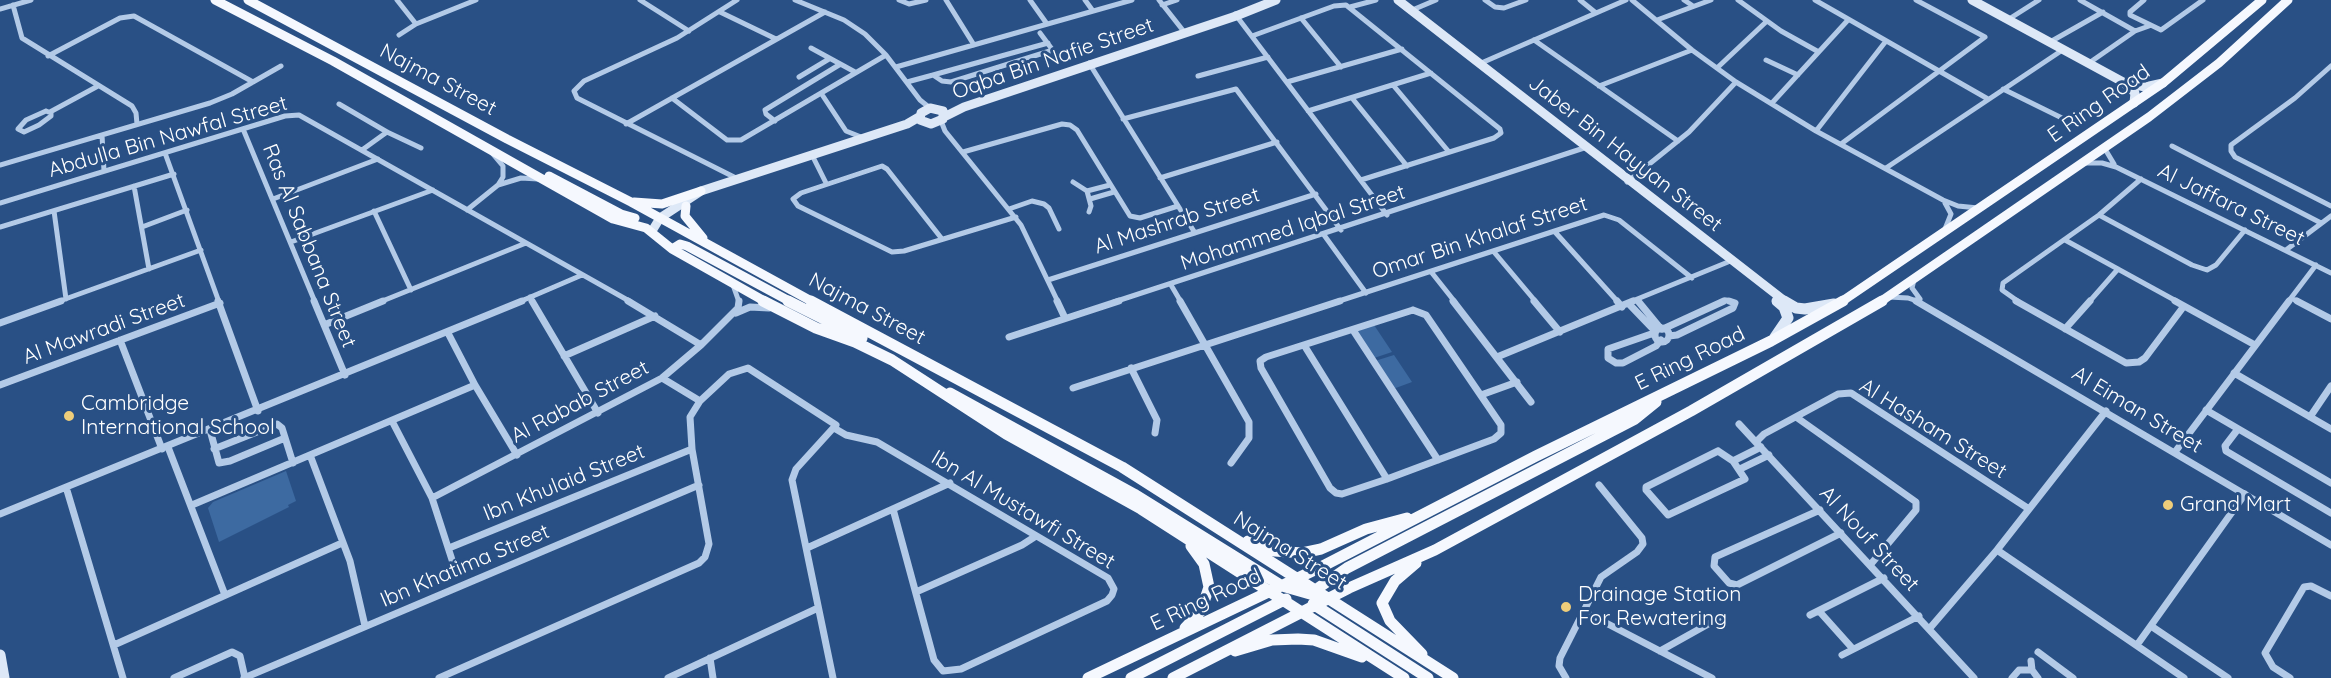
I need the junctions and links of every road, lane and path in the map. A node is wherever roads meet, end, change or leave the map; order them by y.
1 (31, 0) edge
2 (215, 0) edge
3 (248, 0) edge
4 (397, 0) edge
5 (476, 0) edge
6 (640, 0) edge
7 (737, 0) edge
8 (798, 0) edge
9 (899, 0) edge
10 (926, 0) edge
11 (946, 0) edge
12 (1030, 0) edge
13 (1085, 0) edge
14 (1132, 0) edge
15 (1159, 0) edge
16 (1177, 0) edge
17 (1263, 0) edge
18 (1276, 0) edge
19 (1376, 0) edge
20 (1391, 0) edge
21 (1398, 0) edge
22 (1436, 0) edge
23 (1485, 0) edge
24 (1526, 0) edge
25 (1580, 0) edge
26 (1626, 0) edge
27 (1632, 0) edge
28 (1684, 0) edge
29 (1711, 0) edge
30 (1738, 0) edge
31 (1815, 0) edge
32 (1916, 0) edge
33 (1972, 0) edge
34 (2039, 0) edge
35 (2080, 0) edge
36 (2144, 0) edge
37 (2203, 0) edge
38 (2262, 0) edge
39 (2288, 0) edge
40 (13, 5) junction
41 (1162, 5) junction
42 (1693, 6) junction
43 (1350, 7) junction
44 (0, 9) edge
45 (1094, 11) junction
46 (1409, 11) junction
47 (720, 12) junction
48 (825, 12) junction
49 (2103, 12) junction
50 (1596, 13) junction
51 (1235, 14) junction
52 (1301, 18) junction
53 (2009, 19) junction
54 (1657, 20) junction
55 (1848, 20) junction
56 (1767, 21) junction
57 (2141, 22) junction
58 (416, 24) junction
59 (1047, 24) junction
60 (2149, 26) junction
61 (2134, 30) junction
62 (690, 31) junction
63 (1184, 31) junction
64 (1040, 33) dead end
65 (399, 35) dead end
66 (1252, 36) junction
67 (776, 39) junction
68 (1534, 40) junction
69 (1886, 41) junction
70 (2050, 42) junction
71 (1048, 43) junction
72 (974, 45) junction
73 (811, 48) dead end
74 (1402, 49) junction
75 (1053, 50) junction
76 (1692, 50) junction
77 (2064, 50) junction
78 (1818, 51) junction
79 (886, 55) junction
80 (48, 56) junction
81 (1268, 57) junction
82 (829, 59) junction
83 (1060, 60) dead end
84 (1766, 60) dead end
85 (1090, 63) junction
86 (2089, 63) junction
87 (839, 64) junction
88 (1477, 64) junction
89 (281, 66) dead end
90 (2331, 66) edge
91 (896, 67) junction
92 (1341, 67) junction
93 (1717, 68) junction
94 (1938, 71) junction
95 (855, 72) junction
96 (1431, 73) junction
97 (933, 75) junction
98 (1798, 75) junction
99 (1198, 76) dead end
100 (800, 77) dead end
101 (253, 82) junction
102 (908, 82) junction
103 (1287, 82) junction
104 (1736, 82) junction
105 (2124, 82) junction
106 (2163, 83) junction
107 (1393, 85) junction
108 (98, 86) junction
109 (1599, 87) junction
110 (2001, 90) junction
111 (821, 93) junction
112 (672, 98) junction
113 (1352, 98) junction
114 (1988, 99) junction
115 (1772, 103) junction
116 (2134, 103) junction
117 (339, 104) dead end
118 (1308, 111) junction
119 (50, 112) junction
120 (933, 116) junction
121 (1123, 119) junction
122 (2064, 119) dead end
123 (775, 121) junction
124 (137, 124) junction
125 (627, 124) junction
126 (243, 129) junction
127 (846, 131) junction
128 (1816, 131) junction
129 (387, 132) junction
130 (102, 135) junction
131 (865, 138) junction
132 (471, 140) junction
133 (1678, 141) junction
134 (1277, 142) junction
135 (1840, 144) junction
136 (840, 146) junction
137 (2172, 146) dead end
138 (421, 148) dead end
139 (1585, 148) junction
140 (2105, 149) junction
141 (362, 150) junction
142 (489, 150) junction
143 (963, 152) junction
144 (1449, 152) junction
145 (165, 153) junction
146 (378, 159) junction
147 (814, 159) junction
148 (2083, 163) junction
149 (0, 165) edge
150 (1407, 166) junction
151 (2116, 167) junction
152 (1886, 168) junction
153 (104, 171) junction
154 (721, 172) junction
155 (174, 174) junction
156 (739, 178) junction
157 (1160, 178) junction
158 (545, 179) junction
159 (2141, 179) junction
160 (1361, 180) junction
161 (1073, 182) dead end
162 (1628, 182) junction
163 (826, 183) junction
164 (498, 185) junction
165 (717, 185) junction
166 (1110, 185) junction
167 (134, 186) junction
168 (433, 190) junction
169 (701, 191) junction
170 (1087, 191) junction
171 (1114, 192) junction
172 (580, 193) junction
173 (1316, 194) junction
174 (273, 199) junction
175 (1090, 199) junction
176 (1942, 201) junction
177 (0, 203) edge
178 (633, 203) junction
179 (686, 206) junction
180 (1178, 206) junction
181 (2331, 206) edge
182 (1982, 208) junction
183 (1009, 209) junction
184 (187, 210) junction
185 (467, 210) junction
186 (54, 211) junction
187 (374, 212) junction
188 (1089, 212) dead end
189 (1387, 215) junction
190 (2099, 215) junction
191 (2331, 216) edge
192 (1016, 217) junction
193 (2321, 223) junction
194 (658, 224) junction
195 (0, 227) edge
196 (142, 227) junction
197 (1059, 229) dead end
198 (1341, 230) junction
199 (2245, 230) junction
200 (1556, 232) junction
201 (1195, 233) junction
202 (1324, 235) junction
203 (1942, 235) junction
204 (942, 240) junction
205 (2065, 240) junction
206 (291, 242) junction
207 (526, 243) junction
208 (712, 247) junction
209 (672, 249) junction
210 (201, 250) junction
211 (2286, 250) junction
212 (1494, 252) junction
213 (1728, 262) junction
214 (2316, 265) junction
215 (149, 268) junction
216 (2118, 269) junction
217 (1432, 273) junction
218 (2331, 273) edge
219 (582, 274) junction
220 (1692, 278) junction
221 (1915, 278) junction
222 (1048, 280) junction
223 (731, 282) junction
224 (1171, 285) junction
225 (411, 290) junction
226 (1366, 293) junction
227 (530, 297) junction
228 (1889, 297) junction
229 (2291, 298) junction
230 (66, 299) junction
231 (1638, 301) junction
232 (220, 303) junction
233 (1840, 303) junction
234 (1629, 304) junction
235 (1925, 304) junction
236 (2184, 306) junction
237 (1622, 308) junction
238 (780, 309) junction
239 (655, 316) junction
240 (730, 317) junction
241 (1065, 318) junction
242 (2331, 319) edge
243 (0, 323) edge
244 (324, 325) junction
245 (2065, 329) junction
246 (1353, 330) junction
247 (1658, 330) junction
248 (1560, 332) junction
249 (448, 333) junction
250 (1670, 336) junction
251 (1009, 337) dead end
252 (120, 340) junction
253 (1661, 340) junction
254 (1771, 341) junction
255 (1203, 344) junction
256 (701, 345) junction
257 (1304, 345) junction
258 (2255, 345) junction
259 (900, 350) junction
260 (564, 356) junction
261 (1497, 357) junction
262 (1131, 368) junction
263 (2234, 373) junction
264 (345, 375) junction
265 (662, 378) junction
266 (1517, 382) junction
267 (0, 385) edge
268 (475, 385) junction
269 (934, 386) junction
270 (2331, 386) edge
271 (1073, 388) dead end
272 (1670, 391) junction
273 (1481, 395) junction
274 (700, 401) junction
275 (1531, 402) dead end
276 (2206, 410) junction
277 (258, 411) junction
278 (2106, 411) junction
279 (598, 413) junction
280 (1796, 417) junction
281 (2310, 417) junction
282 (392, 421) junction
283 (1739, 424) dead end
284 (834, 428) junction
285 (2238, 429) junction
286 (2331, 429) edge
287 (210, 430) junction
288 (1155, 433) dead end
289 (285, 438) junction
290 (1758, 445) junction
291 (165, 448) junction
292 (214, 449) junction
293 (692, 449) junction
294 (2175, 452) junction
295 (517, 454) junction
296 (309, 455) junction
297 (1769, 455) junction
298 (1438, 460) junction
299 (1733, 461) junction
300 (293, 463) junction
301 (1231, 463) dead end
302 (1740, 469) junction
303 (1387, 479) junction
304 (950, 483) junction
305 (2331, 483) edge
306 (699, 485) junction
307 (1599, 485) dead end
308 (66, 487) junction
309 (2245, 494) junction
310 (432, 498) junction
311 (192, 505) junction
312 (893, 509) junction
313 (2029, 509) junction
314 (1820, 510) junction
315 (2331, 513) edge
316 (0, 514) edge
317 (1422, 514) junction
318 (1841, 533) junction
319 (1036, 536) junction
320 (1231, 536) junction
321 (1185, 539) junction
322 (342, 543) junction
323 (2331, 545) edge
324 (449, 548) junction
325 (807, 548) junction
326 (1435, 550) junction
327 (1997, 550) junction
328 (1871, 564) junction
329 (454, 566) dead end
330 (1884, 578) junction
331 (1289, 591) junction
332 (916, 592) junction
333 (1268, 592) junction
334 (225, 595) junction
335 (2331, 596) edge
336 (1312, 597) junction
337 (1330, 599) junction
338 (818, 608) junction
339 (1583, 611) junction
340 (1819, 611) junction
341 (1302, 613) junction
342 (1810, 615) dead end
343 (1919, 616) junction
344 (1719, 618) dead end
345 (365, 626) junction
346 (2151, 626) junction
347 (1930, 628) junction
348 (1181, 632) junction
349 (114, 645) junction
350 (2137, 645) junction
351 (1853, 649) junction
352 (1660, 651) junction
353 (2038, 652) dead end
354 (0, 655) edge
355 (1842, 655) dead end
356 (710, 658) junction
357 (1209, 658) junction
358 (2031, 661) dead end
359 (1378, 662) junction
360 (2032, 670) junction
361 (1430, 672) edge
362 (4, 678) edge
363 (123, 678) edge
364 (174, 678) edge
365 (245, 678) edge
366 (439, 678) edge
367 (668, 678) edge
368 (712, 678) edge
369 (833, 678) edge
370 (1088, 678) edge
371 (1131, 678) edge
372 (1173, 678) edge
373 (1404, 678) edge
374 (1452, 678) edge
375 (1566, 678) edge
376 (1712, 678) edge
377 (1974, 678) edge
378 (2012, 678) edge
379 (2038, 678) edge
380 (2073, 678) edge
381 (2184, 678) edge
382 (2228, 678) edge
383 (2290, 678) edge

1 - 40 street
2 - 132 main road, Najma Street
3 - 178 main road, Najma Street
4 - 58 street
5 - 58 street
6 - 62 street
7 - 47 street
8 - 48 street
9 - 10 street
11 - 72 street
12 - 59 street
13 - 45 street
14 - 45 street
15 - 41 street
16 - 41 street
17 - 51 street, Oqba Bin Nafie Street
18 - 51 street, Oqba Bin Nafie Street
19 - 43 street
20 - 46 street, Jaber Bin Hayyan Street
21 - 46 street, Jaber Bin Hayyan Street
22 - 46 street
23 - 24 street
25 - 50 street
26 - 50 street
27 - 54 street
28 - 42 street
29 - 42 street
30 - 56 street
31 - 55 street
32 - 94 street
33 - 53 street
34 - 53 street
35 - 49 street
36 - 57 street
37 - 60 street
38 - 106 main road, E Ring Road
39 - 140 main road, E Ring Road
40 - 44 street
40 - 80 street
41 - 63 street
42 - 54 street
43 - 52 street
43 - 74 street
45 - 59 street
46 - 88 street, Jaber Bin Hayyan Street
47 - 62 street
47 - 67 street
48 - 67 street
48 - 79 street
49 - 61 street
49 - 70 street
50 - 68 street
51 - 63 street, Oqba Bin Nafie Street
51 - 66 street
52 - 66 street
52 - 92 street
53 - 70 street
54 - 76 street
55 - 69 street
55 - 78 street
56 - 78 street
56 - 93 street
57 - 60 street
57 - 61 street
58 - 65 street
59 - 72 street
60 - 61 street
61 - 86 street
62 - 125 street
63 - 85 street, Oqba Bin Nafie Street
64 - 71 street
66 - 81 street
67 - 112 street
68 - 88 street
68 - 109 street
69 - 94 street
69 - 128 street
70 - 77 street
71 - 75 street
71 - 97 street
72 - 91 street
73 - 82 street
74 - 92 street
74 - 96 street
75 - 83 street
75 - 97 street
76 - 93 street
76 - 109 street
77 - 86 street
77 - 110 street
78 - 98 street
79 - 91 street
79 - 95 street
80 - 101 street
80 - 108 street
81 - 99 street
81 - 103 street
82 - 87 street
82 - 100 street
84 - 98 street
85 - 120 street, Oqba Bin Nafie Street
85 - 121 street
86 - 105 street
87 - 95 street
87 - 123 street
88 - 139 street, Jaber Bin Hayyan Street
89 - 101 street
90 - 181 street
91 - 102 street
92 - 103 street
93 - 104 street
94 - 114 street
94 - 135 street
95 - 111 street
96 - 107 street
96 - 144 street
97 - 102 street
98 - 115 street
101 - 124 street
102 - 120 street
103 - 118 street
104 - 115 street
104 - 133 street
105 - 106 street
105 - 116 street
106 - 116 main road, E Ring Road
107 - 113 street
107 - 144 street
108 - 119 street
108 - 124 street
109 - 133 street
110 - 114 street
110 - 122 street
111 - 123 street
111 - 127 street
112 - 123 street
112 - 125 street
113 - 118 street
113 - 150 street
114 - 152 street
115 - 128 street
116 - 182 main road, E Ring Road
117 - 129 street
118 - 160 street
119 - 119 street
120 - 131 street, Oqba Bin Nafie Street
120 - 143 street
120 - 147 street, Oqba Bin Nafie Street
121 - 134 street
121 - 157 street
124 - 130 street
125 - 154 street
126 - 141 street, Abdulla Bin Nawfal Street
126 - 145 street, Abdulla Bin Nawfal Street
126 - 174 street, Ras Al Sabbana Street
127 - 131 street
127 - 136 street
128 - 135 street
129 - 138 street
129 - 141 street
130 - 149 street
130 - 153 street
131 - 136 street, Oqba Bin Nafie Street
132 - 142 main road, Najma Street
132 - 172 main road
133 - 162 street
134 - 157 street
134 - 173 street
135 - 152 street
136 - 156 street, Oqba Bin Nafie Street
137 - 193 street
139 - 162 street, Jaber Bin Hayyan Street
139 - 189 street, Mohammed Iqbal Street
140 - 148 main road, E Ring Road
140 - 151 street
141 - 146 street, Abdulla Bin Nawfal Street
142 - 158 main road, Najma Street
142 - 164 street
143 - 166 street
143 - 183 street
144 - 150 street
145 - 153 street, Abdulla Bin Nawfal Street
145 - 155 street
146 - 168 street, Abdulla Bin Nawfal Street
146 - 174 street
147 - 163 street
147 - 179 street, Oqba Bin Nafie Street
148 - 151 street, Al Jaffara Street
148 - 221 main road, E Ring Road
150 - 160 street
151 - 159 street, Al Jaffara Street
152 - 176 street
153 - 177 street, Abdulla Bin Nawfal Street
154 - 156 street
154 - 165 street
155 - 167 street
155 - 184 street
156 - 165 street, Oqba Bin Nafie Street
157 - 180 street
158 - 164 street
158 - 194 main road, Najma Street
159 - 190 street
159 - 199 street, Al Jaffara Street
160 - 189 street
161 - 170 street
162 - 213 street, Jaber Bin Hayyan Street
162 - 233 street, Jaber Bin Hayyan Street
163 - 204 street
163 - 204 street
164 - 185 street
165 - 169 street, Oqba Bin Nafie Street
166 - 170 street
166 - 171 street
167 - 186 street
167 - 196 street
168 - 185 street, Abdulla Bin Nawfal Street
168 - 187 street
169 - 178 main road
169 - 194 street, Oqba Bin Nafie Street
170 - 175 street
171 - 175 street
171 - 180 street
172 - 178 main road
172 - 194 main road
173 - 198 street
173 - 201 street, Al Mashrab Street
174 - 206 street, Ras Al Sabbana Street
175 - 188 street
176 - 182 street
176 - 203 street
178 - 194 main road, Najma Street
179 - 194 street, Oqba Bin Nafie Street
179 - 208 main road
180 - 201 street
182 - 203 main road, E Ring Road
183 - 192 street
183 - 197 street
184 - 196 street
184 - 210 street
185 - 207 street, Abdulla Bin Nawfal Street
186 - 195 street
186 - 230 street
187 - 206 street
187 - 225 street
189 - 198 street, Mohammed Iqbal Street
190 - 199 street
190 - 205 street
191 - 193 street
192 - 204 street
192 - 222 street
193 - 211 street
194 - 208 main road, Najma Street
194 - 209 main road, Najma Street
196 - 215 street
198 - 202 street, Mohammed Iqbal Street
199 - 211 street, Al Jaffara Street
200 - 212 street, Omar Bin Khalaf Street
200 - 220 street, Omar Bin Khalaf Street
200 - 237 street
201 - 222 street, Al Mashrab Street
202 - 224 street, Mohammed Iqbal Street
202 - 226 street, Omar Bin Khalaf Street
203 - 233 main road, E Ring Road
205 - 216 street
205 - 245 street
206 - 244 street, Ras Al Sabbana Street
207 - 219 street, Abdulla Bin Nawfal Street
207 - 225 street
208 - 259 main road, Najma Street
209 - 223 main road, Najma Street
209 - 259 main road
210 - 215 street
210 - 232 street
211 - 214 street, Al Jaffara Street
212 - 217 street, Omar Bin Khalaf Street
212 - 248 street
213 - 220 street
213 - 254 street, Jaber Bin Hayyan Street
214 - 218 street, Al Jaffara Street
214 - 229 street
215 - 230 street
216 - 236 street
216 - 245 street
217 - 226 street, Omar Bin Khalaf Street
217 - 261 street
219 - 227 street
219 - 239 street, Abdulla Bin Nawfal Street
220 - 231 street
221 - 228 main road, E Ring Road
221 - 235 street
222 - 241 street
223 - 238 main road, Najma Street
223 - 240 street
224 - 241 street, Mohammed Iqbal Street
224 - 255 street
225 - 244 street
226 - 255 street, Omar Bin Khalaf Street
227 - 249 street
227 - 260 street
228 - 235 street, Al Eiman Street
228 - 326 main road, E Ring Road
229 - 242 street
229 - 258 street
230 - 243 street
231 - 234 street
231 - 247 street
232 - 252 street, Al Mawradi Street
232 - 277 street
233 - 254 main road, E Ring Road
234 - 237 street
234 - 247 street
235 - 278 street, Al Eiman Street
236 - 245 street
236 - 258 street
237 - 248 street
238 - 240 street, Al Rabab Street
238 - 269 main road, Najma Street
239 - 256 street, Abdulla Bin Nawfal Street
239 - 260 street
240 - 256 street, Al Rabab Street
241 - 251 street, Mohammed Iqbal Street
244 - 264 street, Ras Al Sabbana Street
246 - 257 street
246 - 273 street
246 - 298 street
247 - 250 street
247 - 250 street
247 - 253 street
247 - 253 street
248 - 261 street
249 - 264 street
249 - 268 street
250 - 253 street
252 - 267 street, Al Mawradi Street
252 - 291 street
254 - 272 main road, E Ring Road
255 - 262 street, Omar Bin Khalaf Street
255 - 301 street
256 - 265 street, Al Rabab Street
257 - 303 street
257 - 303 street
258 - 263 street
259 - 320 main road, Najma Street
260 - 279 street
261 - 266 street
262 - 271 street, Omar Bin Khalaf Street
262 - 288 street
263 - 276 street
263 - 281 street
264 - 277 street
265 - 274 street
265 - 279 street, Al Rabab Street
266 - 273 street
266 - 275 street
268 - 282 street
268 - 295 street
269 - 321 main road, Najma Street
269 - 331 main road
270 - 281 street
272 - 317 main road, E Ring Road
272 - 336 main road
273 - 298 street
274 - 284 street, Ibn Al Mustawfi Street
274 - 293 street
276 - 285 street
276 - 294 street
277 - 287 street
278 - 294 street, Al Eiman Street
278 - 313 street
279 - 295 street, Al Rabab Street
280 - 290 street, Al Hasham Street
280 - 313 street, Al Hasham Street
280 - 328 street
281 - 286 street
282 - 296 street
282 - 310 street
283 - 290 street, Al Nouf Street
284 - 304 street, Ibn Al Mustawfi Street
284 - 325 street
285 - 305 street
285 - 315 street
287 - 291 street
287 - 292 street
289 - 292 street
289 - 292 street
289 - 300 street
290 - 297 street, Al Nouf Street
290 - 299 street, Al Hasham Street
291 - 308 street
291 - 311 street
293 - 306 street
293 - 324 street, Ibn Khulaid Street
294 - 309 street, Al Eiman Street
295 - 310 street, Al Rabab Street
296 - 300 street
296 - 322 street
297 - 302 street
297 - 314 street, Al Nouf Street
298 - 303 street
299 - 302 street
299 - 302 street
300 - 311 street
304 - 312 street
304 - 319 street, Ibn Al Mustawfi Street
306 - 345 street, Ibn Khatima Street
306 - 366 street
307 - 339 street
308 - 316 street
308 - 349 street
309 - 323 street, Al Eiman Street
309 - 346 street
310 - 324 street
311 - 334 street
312 - 325 street
312 - 332 street
313 - 327 street
314 - 318 street, Al Nouf Street
314 - 318 street
317 - 320 main road
317 - 331 main road, E Ring Road
318 - 328 street, Al Nouf Street
319 - 332 street
319 - 332 street, Ibn Al Mustawfi Street
320 - 331 main road, Najma Street
321 - 333 main road, Najma Street
321 - 348 main road
322 - 334 street
322 - 345 street
324 - 329 street
325 - 338 street
326 - 337 main road, E Ring Road
326 - 361 main road
327 - 347 street
327 - 350 street
328 - 330 street, Al Nouf Street
330 - 340 street
330 - 343 street, Al Nouf Street
331 - 333 main road, Najma Street
331 - 336 main road
331 - 336 main road, Najma Street
331 - 341 main road, Najma Street
331 - 371 main road, E Ring Road
333 - 348 main road, E Ring Road
334 - 349 street
335 - 383 street
336 - 337 main road, E Ring Road
336 - 341 main road, E Ring Road
336 - 361 main road, Najma Street
337 - 361 main road, Najma Street
338 - 356 street
338 - 369 street
339 - 352 street
339 - 375 street
340 - 342 street
340 - 351 street
341 - 357 main road, E Ring Road
341 - 359 main road, Najma Street
343 - 347 street, Al Nouf Street
343 - 351 street
344 - 352 street
345 - 365 street, Ibn Khatima Street
346 - 350 street
346 - 382 street
347 - 377 street, Al Nouf Street
348 - 370 main road, E Ring Road
349 - 363 street
350 - 381 street
351 - 355 street
352 - 376 street
353 - 380 street
354 - 362 street
356 - 367 street
356 - 368 street
357 - 359 main road
357 - 372 main road, E Ring Road
358 - 360 street
359 - 373 main road, Najma Street
360 - 378 street
360 - 379 street
361 - 374 main road, Najma Street
364 - 365 street

